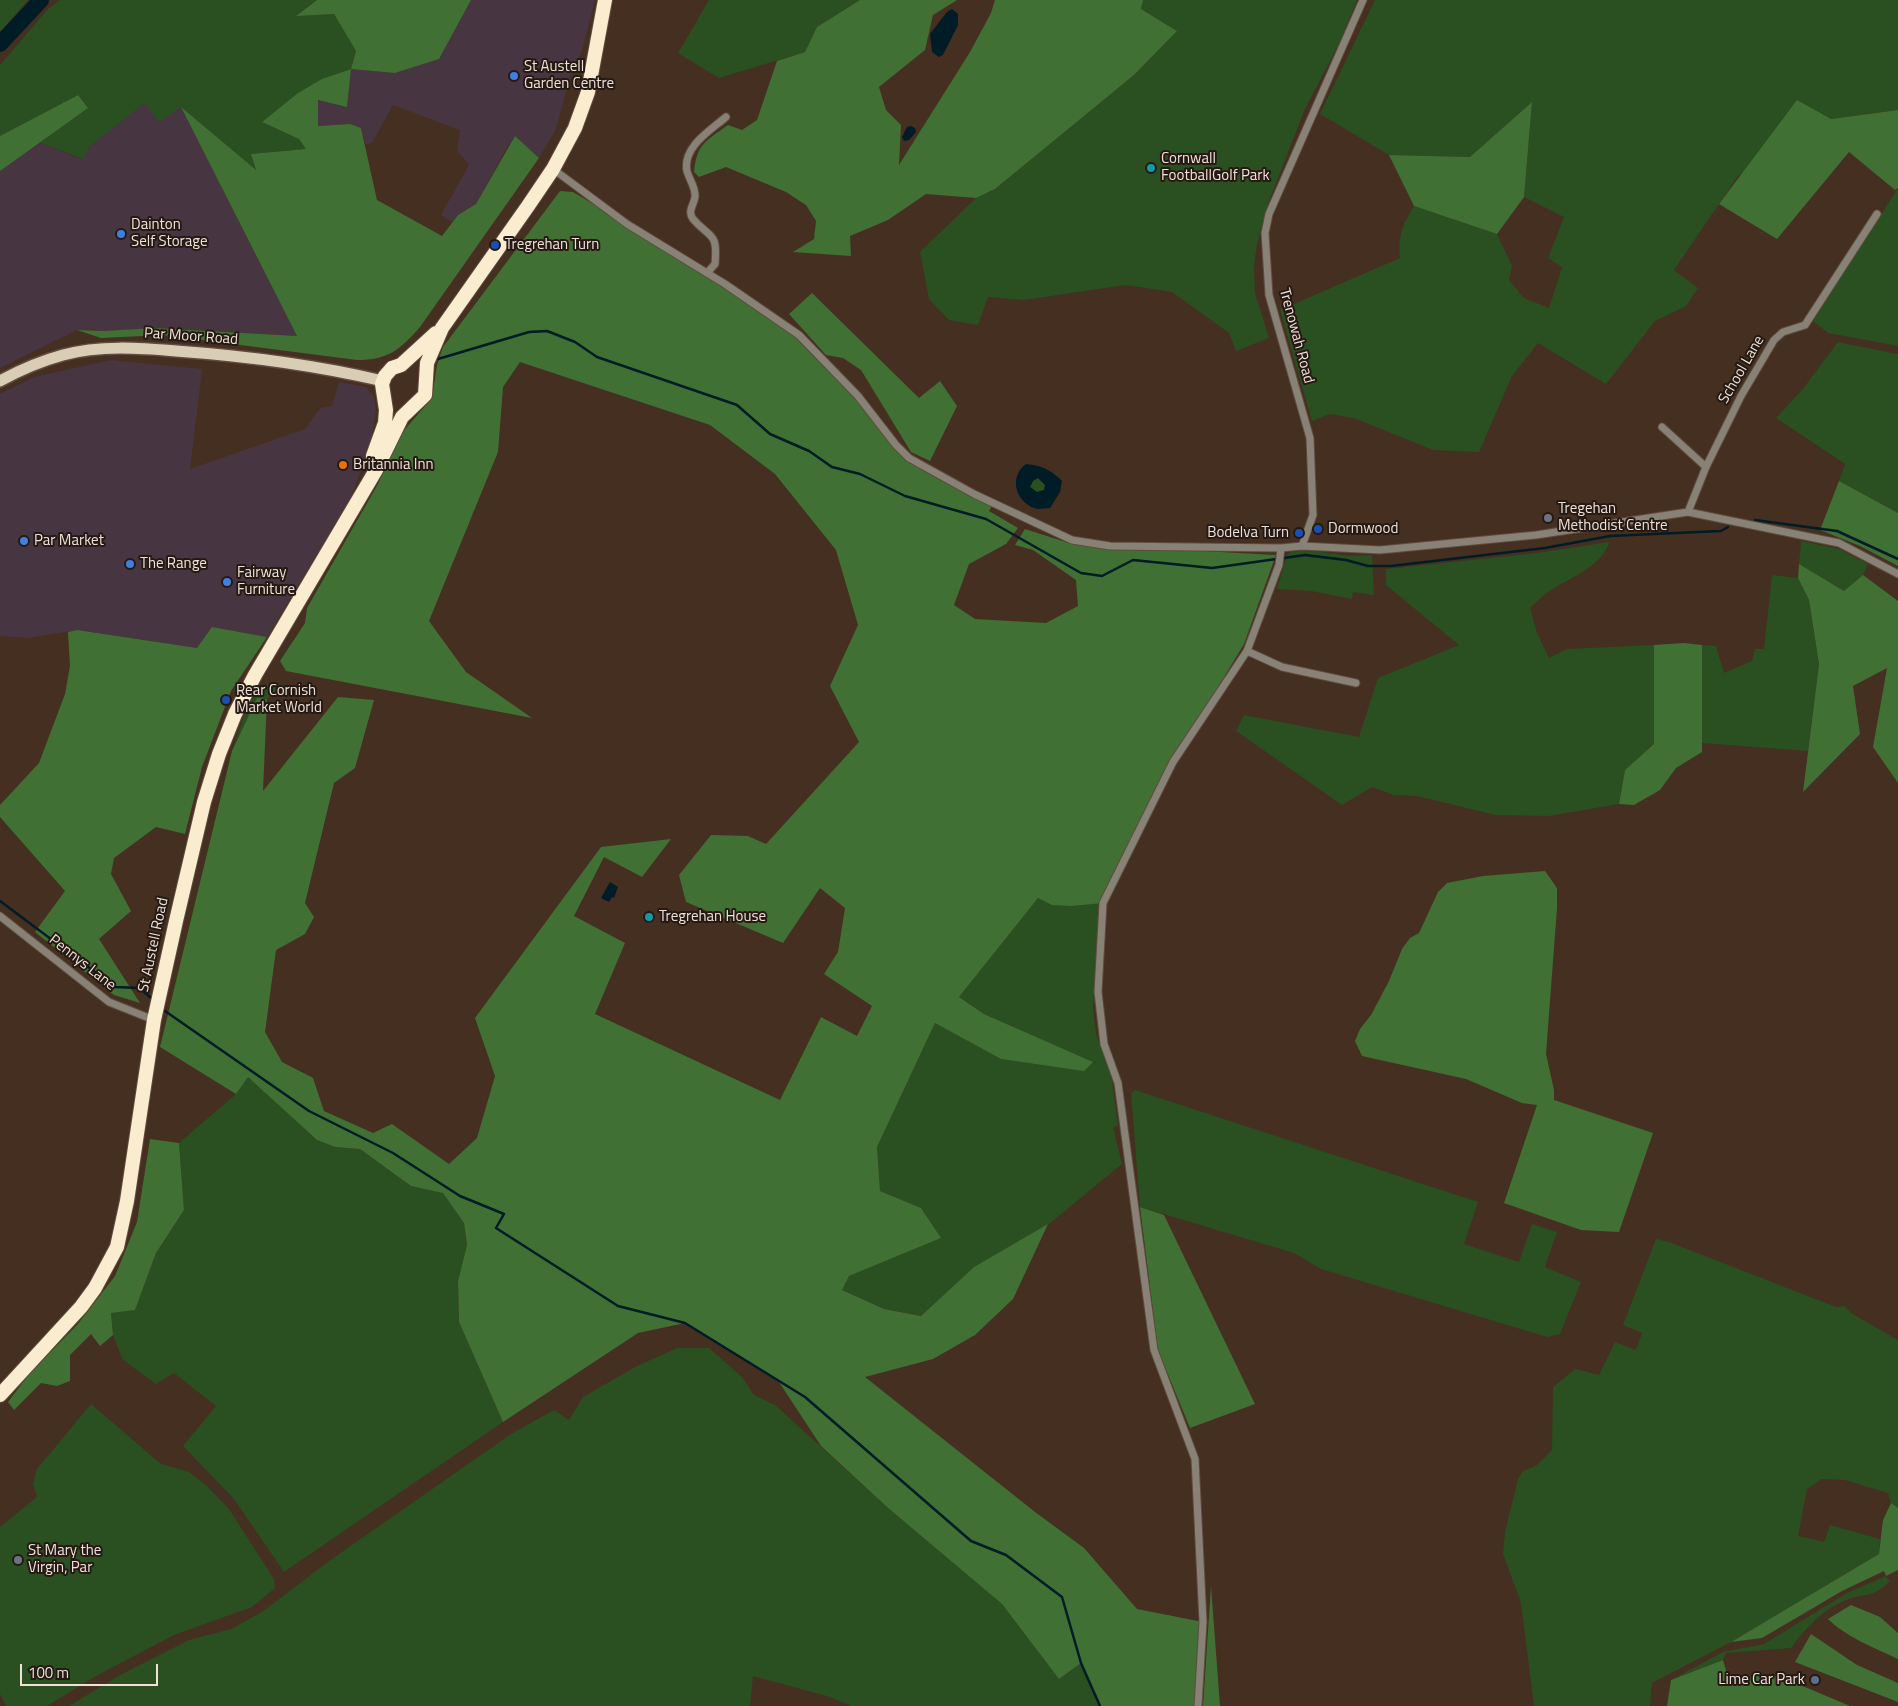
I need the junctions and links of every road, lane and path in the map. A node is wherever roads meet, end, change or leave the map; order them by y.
1 (605, 0) edge
2 (1363, 0) edge
3 (726, 117) dead end
4 (553, 169) junction
5 (1877, 214) dead end
6 (706, 273) junction
7 (442, 328) junction
8 (401, 364) junction
9 (425, 379) junction
10 (0, 381) edge
11 (383, 381) junction
12 (384, 396) junction
13 (415, 406) junction
14 (1662, 427) dead end
15 (1706, 467) junction
16 (359, 497) junction
17 (1688, 512) junction
18 (1302, 546) junction
19 (1282, 548) junction
20 (1898, 574) edge
21 (1247, 650) junction
22 (1356, 683) dead end
23 (0, 916) edge
24 (154, 1020) junction
25 (0, 1395) edge
26 (1198, 1706) edge

1 - 4 highway
2 - 18 street, Trenowah Road
3 - 6 street
4 - 6 street
4 - 7 highway
5 - 15 street, School Lane
6 - 19 street
7 - 8 highway
7 - 9 highway
8 - 9 highway
8 - 11 highway
9 - 13 highway
10 - 11 main road, Par Moor Road
11 - 12 highway
12 - 13 highway
12 - 16 highway
13 - 16 highway
14 - 15 street
15 - 17 street, School Lane
16 - 24 highway, St Austell Road
17 - 18 street
17 - 20 street
18 - 19 street
19 - 21 street
21 - 22 street
21 - 26 street
23 - 24 street, Pennys Lane
24 - 25 highway, St Austell Road

